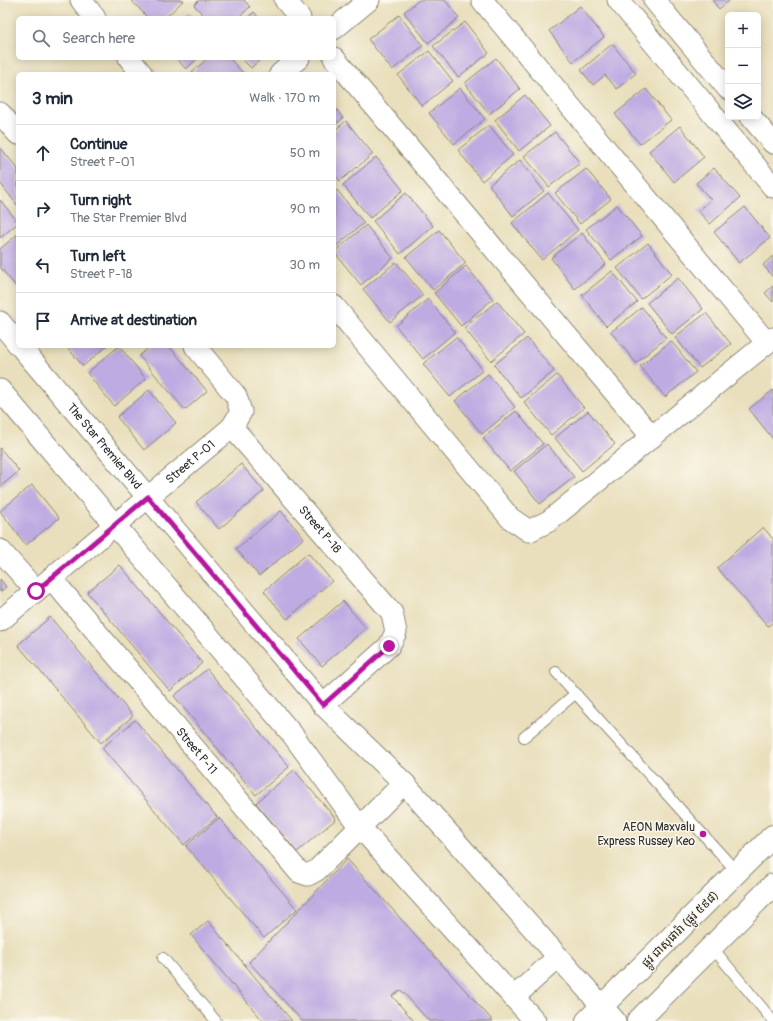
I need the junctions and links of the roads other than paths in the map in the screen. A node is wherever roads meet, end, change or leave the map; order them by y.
1 (81, 0) edge
2 (285, 0) edge
3 (369, 0) edge
4 (482, 0) edge
5 (618, 0) edge
6 (654, 0) edge
7 (94, 16) edge
8 (298, 16) edge
9 (336, 27) edge
10 (131, 60) edge
11 (297, 60) edge
12 (336, 60) edge
13 (140, 72) edge
14 (282, 72) edge
15 (725, 85) edge
16 (0, 113) edge
17 (754, 120) edge
18 (16, 132) edge
19 (773, 143) edge
20 (773, 187) edge
21 (336, 308) edge
22 (0, 322) edge
23 (770, 341) edge
24 (16, 342) edge
25 (22, 348) edge
26 (197, 348) edge
27 (0, 390) edge
28 (232, 427) junction
29 (652, 437) junction
30 (148, 497) junction
31 (114, 525) junction
32 (0, 550) edge
33 (43, 585) junction
34 (0, 620) edge
35 (556, 672) dead end
36 (576, 693) junction
37 (323, 705) junction
38 (524, 737) dead end
39 (404, 783) junction
40 (355, 831) junction
41 (773, 836) edge
42 (737, 872) junction
43 (773, 885) edge
44 (712, 947) junction
45 (558, 957) junction
46 (163, 958) dead end
47 (514, 998) junction
48 (601, 1016) edge
49 (216, 1021) edge
50 (535, 1021) edge
51 (638, 1021) edge
52 (773, 1021) edge

1 - 7 street
2 - 8 street
3 - 9 street
4 - 23 street
5 - 20 street
6 - 15 street
10 - 13 street
11 - 14 street
12 - 29 street
16 - 18 street
17 - 19 street
21 - 29 street
22 - 24 street
23 - 29 street
25 - 30 street, The Star Premier Blvd
26 - 28 street
27 - 31 street
28 - 30 street, Street P-01
28 - 37 street, Street P-18
30 - 31 street, Street P-01
30 - 37 street, The Star Premier Blvd
31 - 33 street, Street P-01
31 - 40 street
32 - 33 street, Street P-11
33 - 34 street, Street P-01
33 - 40 street, Street P-11
35 - 36 lane
36 - 38 lane
36 - 42 lane
37 - 39 street, The Star Premier Blvd
39 - 40 street
39 - 45 street, The Star Premier Blvd
40 - 47 street
41 - 42 main road, ផ្លូវ ជាសុផារ៉ា (ផ្លូវ ៥៩៨)
42 - 48 main road, ផ្លូវ ជាសុផារ៉ា (ផ្លូវ ៥៩៨)
43 - 44 main road
44 - 51 main road
44 - 52 lane
45 - 47 street
45 - 48 street, The Star Premier Blvd
46 - 49 lane
47 - 50 street

